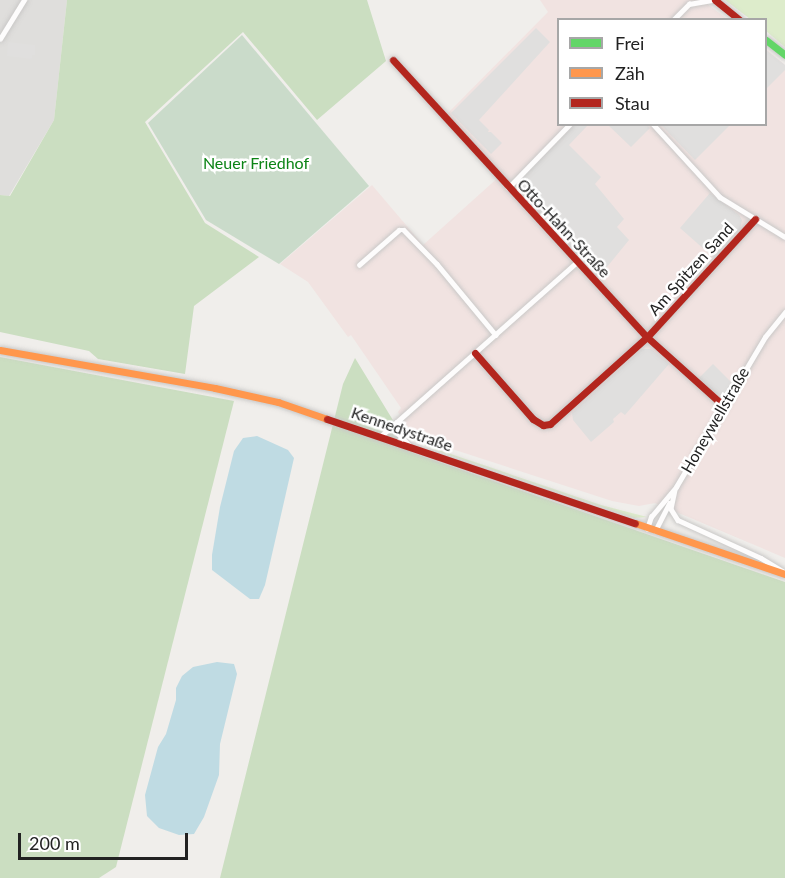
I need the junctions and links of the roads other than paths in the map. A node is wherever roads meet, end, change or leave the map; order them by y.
1 (24, 0) edge
2 (713, 0) edge
3 (689, 2) edge
4 (675, 18) edge
5 (737, 18) edge
6 (0, 39) edge
7 (767, 42) edge
8 (785, 55) edge
9 (393, 60) dead end
10 (568, 126) edge
11 (655, 126) edge
12 (508, 188) junction
13 (755, 219) junction
14 (785, 237) edge
15 (577, 262) junction
16 (359, 265) dead end
17 (785, 312) edge
18 (496, 335) junction
19 (647, 337) junction
20 (0, 350) edge
21 (475, 353) junction
22 (723, 406) junction
23 (397, 422) junction
24 (381, 436) junction
25 (411, 446) junction
26 (676, 487) junction
27 (672, 498) junction
28 (647, 529) junction
29 (655, 531) junction
30 (785, 573) edge

1 - 6 street
2 - 3 street
2 - 5 street
3 - 4 street
7 - 8 street
9 - 12 street, Otto-Hahn-Straße
10 - 12 street
11 - 13 street
12 - 15 street, Otto-Hahn-Straße
13 - 14 street
13 - 19 street, Am Spitzen Sand
15 - 18 street
15 - 19 street, Otto-Hahn-Straße
16 - 18 street
17 - 22 street, Honeywellstraße
18 - 21 street
19 - 21 street, Am Spitzen Sand
19 - 22 street, Otto-Hahn-Straße
20 - 24 street, Kennedystraße
21 - 23 street
22 - 26 street, Honeywellstraße
23 - 24 street
23 - 25 street
24 - 25 street, Kennedystraße
25 - 28 street, Kennedystraße
26 - 27 street
26 - 28 street, Honeywellstraße
27 - 29 street
27 - 30 street, Kennedystraße
28 - 29 street, Kennedystraße
29 - 30 street, Kennedystraße

